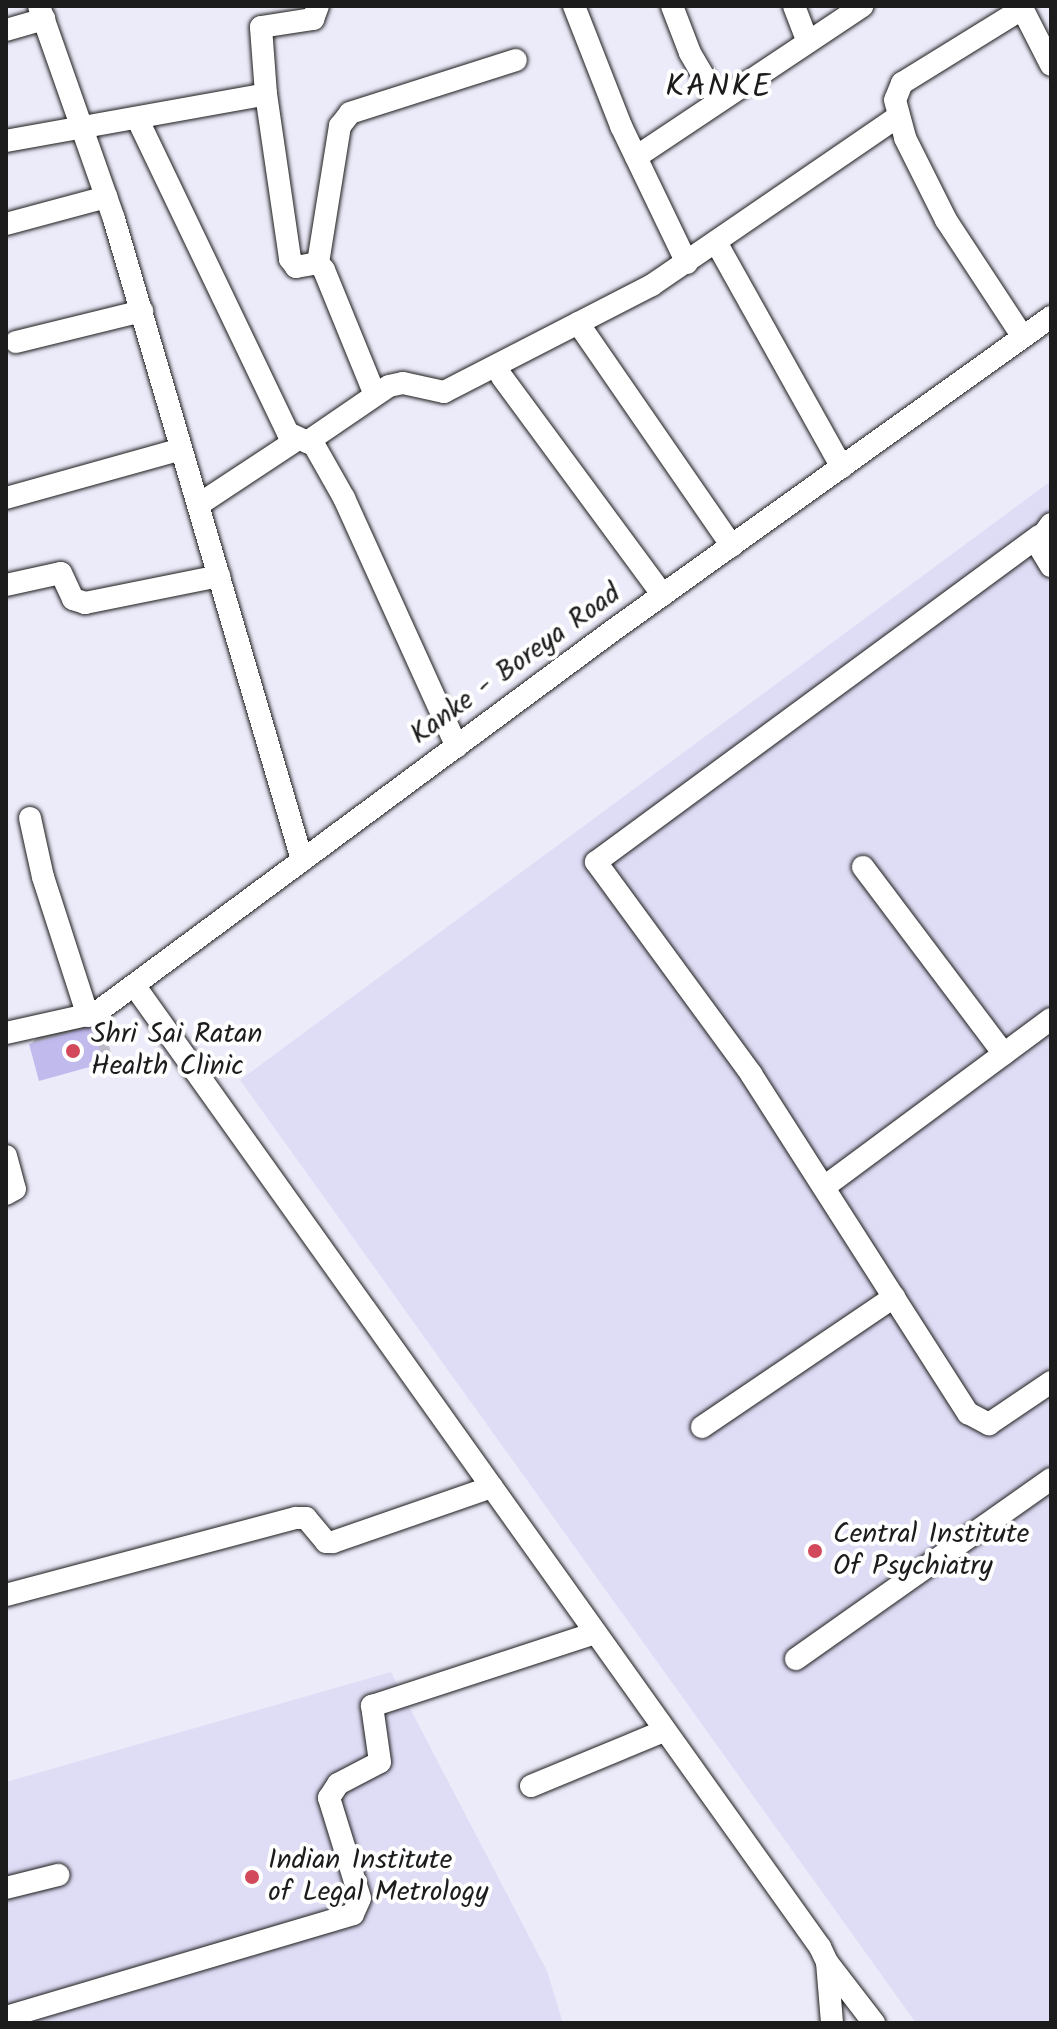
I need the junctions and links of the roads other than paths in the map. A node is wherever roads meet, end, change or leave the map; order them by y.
1 (318, 6) edge
2 (574, 6) edge
3 (672, 6) edge
4 (794, 6) edge
5 (862, 6) edge
6 (1021, 7) edge
7 (41, 12) edge
8 (6, 30) edge
9 (807, 40) junction
10 (516, 60) dead end
11 (1051, 65) edge
12 (266, 94) junction
13 (718, 101) junction
14 (897, 117) junction
15 (137, 118) junction
16 (82, 124) junction
17 (6, 141) edge
18 (636, 157) junction
19 (106, 197) junction
20 (6, 224) edge
21 (716, 242) junction
22 (318, 263) junction
23 (687, 263) junction
24 (142, 311) junction
25 (1051, 317) edge
26 (578, 323) junction
27 (1023, 337) junction
28 (16, 342) dead end
29 (502, 377) dead end
30 (375, 395) junction
31 (301, 441) junction
32 (181, 449) junction
33 (842, 467) junction
34 (6, 498) edge
35 (198, 505) junction
36 (1045, 530) edge
37 (732, 546) junction
38 (1051, 566) edge
39 (219, 576) junction
40 (6, 585) edge
41 (663, 595) junction
42 (457, 747) junction
43 (30, 818) dead end
44 (302, 860) junction
45 (863, 867) dead end
46 (134, 985) junction
47 (88, 1016) junction
48 (1051, 1019) edge
49 (6, 1033) edge
50 (1004, 1054) junction
51 (6, 1156) edge
52 (824, 1187) junction
53 (6, 1194) edge
54 (894, 1297) junction
55 (1051, 1382) edge
56 (702, 1427) dead end
57 (1051, 1479) edge
58 (492, 1487) junction
59 (6, 1595) edge
60 (595, 1633) junction
61 (796, 1659) dead end
62 (664, 1731) junction
63 (531, 1786) dead end
64 (58, 1875) dead end
65 (6, 1888) edge
66 (827, 1962) junction
67 (6, 2017) edge
68 (832, 2023) edge
69 (874, 2023) edge

1 - 12 street
2 - 18 street
3 - 13 street
4 - 9 street
5 - 9 street
6 - 11 street
6 - 14 street
7 - 8 street
7 - 16 street
9 - 13 street
10 - 22 street
12 - 15 street
12 - 22 street
13 - 18 street
14 - 21 street
14 - 27 street
15 - 16 street
15 - 31 street
16 - 17 street
16 - 19 street
18 - 23 street
19 - 20 street
19 - 24 street
21 - 23 street
21 - 33 street
22 - 30 street
23 - 26 street
24 - 28 street
24 - 32 street
25 - 27 street, Kanke - Boreya Road
26 - 30 street
26 - 37 street
27 - 33 street, Kanke - Boreya Road
29 - 41 street
30 - 31 street
31 - 35 street
31 - 42 street
32 - 34 street
32 - 35 street
33 - 37 street, Kanke - Boreya Road
35 - 39 street
36 - 38 street
36 - 52 street
37 - 41 street, Kanke - Boreya Road
39 - 40 street
39 - 44 street
41 - 42 street, Kanke - Boreya Road
42 - 44 street, Kanke - Boreya Road
43 - 47 street
44 - 46 street, Kanke - Boreya Road
45 - 50 street
46 - 47 street, Kanke - Boreya Road
46 - 58 street
47 - 49 street, Kanke - Boreya Road
48 - 50 street
50 - 52 street
51 - 53 street
52 - 54 street
54 - 55 street
54 - 56 street
57 - 61 street
58 - 59 street
58 - 60 street
60 - 62 street
60 - 67 street
62 - 63 street
62 - 66 street
64 - 65 street
66 - 68 street
66 - 69 street

